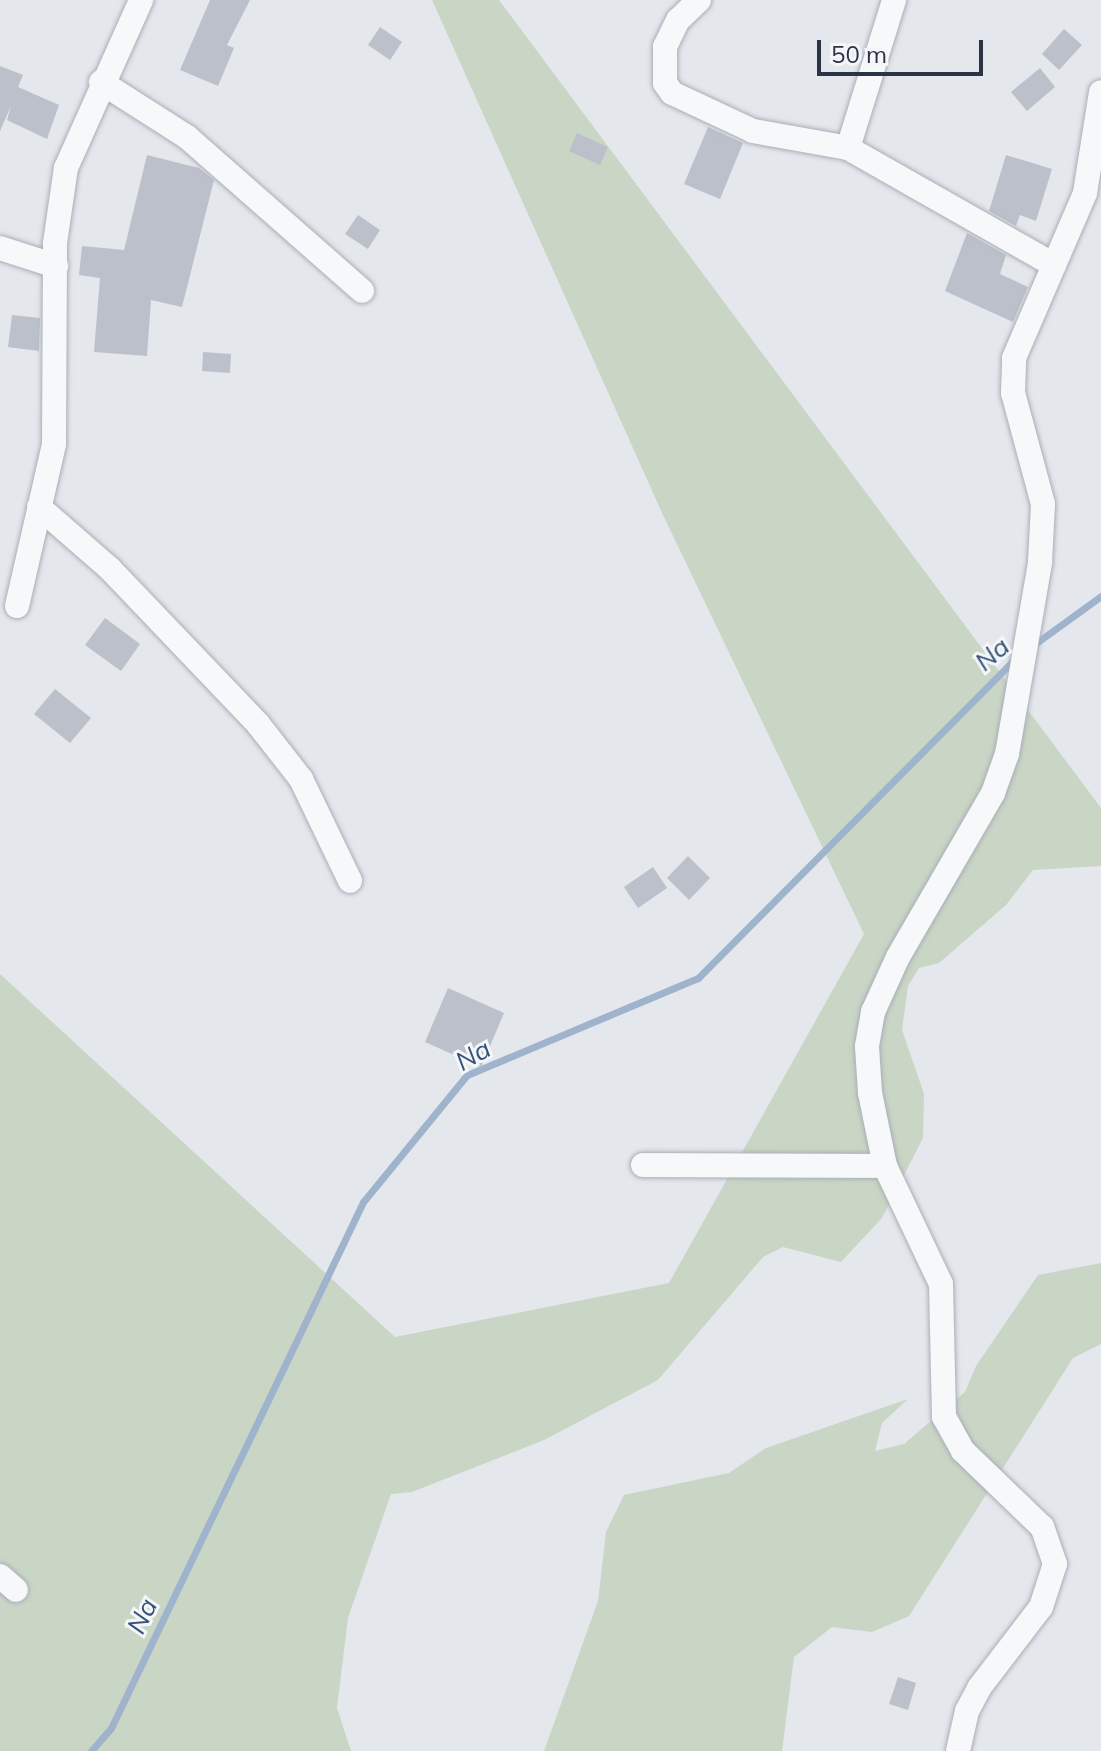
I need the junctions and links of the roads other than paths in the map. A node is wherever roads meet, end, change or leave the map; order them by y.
1 (141, 0) edge
2 (699, 0) edge
3 (894, 0) edge
4 (101, 82) junction
5 (1101, 92) edge
6 (848, 148) junction
7 (0, 248) edge
8 (1054, 265) junction
9 (56, 266) junction
10 (362, 291) dead end
11 (39, 507) junction
12 (17, 606) dead end
13 (350, 881) dead end
14 (643, 1165) dead end
15 (885, 1166) junction
16 (958, 1751) edge

1 - 4 street
2 - 6 street
3 - 6 street
4 - 9 street
4 - 10 street
5 - 8 street
6 - 8 street
7 - 9 street
8 - 15 street
9 - 11 street
11 - 12 street
11 - 13 street
14 - 15 street
15 - 16 street

